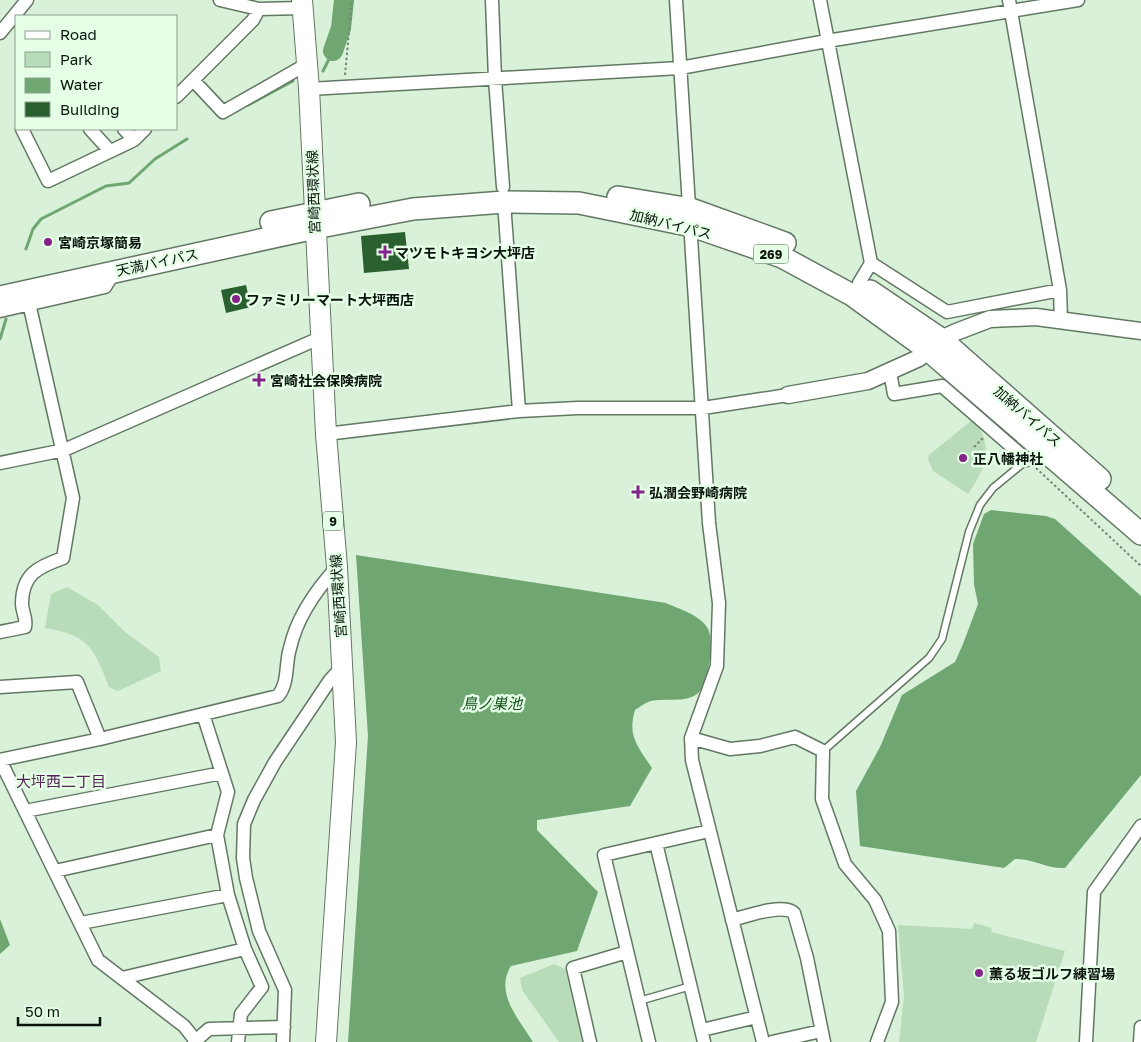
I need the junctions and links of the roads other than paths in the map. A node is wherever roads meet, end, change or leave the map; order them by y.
1 (27, 0) edge
2 (220, 0) edge
3 (492, 0) edge
4 (676, 0) edge
5 (820, 0) edge
6 (1078, 0) edge
7 (302, 4) edge
8 (1010, 6) edge
9 (259, 9) junction
10 (16, 15) edge
11 (15, 16) edge
12 (0, 33) edge
13 (827, 41) junction
14 (307, 64) junction
15 (680, 68) junction
16 (495, 78) junction
17 (193, 80) junction
18 (309, 89) junction
19 (178, 95) edge
20 (22, 130) edge
21 (91, 130) edge
22 (125, 130) edge
23 (144, 130) edge
24 (134, 140) junction
25 (110, 151) junction
26 (504, 194) junction
27 (691, 217) junction
28 (315, 220) junction
29 (872, 263) junction
30 (115, 271) junction
31 (0, 282) edge
32 (859, 283) junction
33 (1060, 290) junction
34 (0, 297) edge
35 (29, 303) junction
36 (0, 310) edge
37 (1061, 320) junction
38 (1141, 331) edge
39 (322, 336) junction
40 (934, 345) junction
41 (890, 372) junction
42 (788, 395) joint
43 (703, 408) junction
44 (520, 410) junction
45 (326, 434) junction
46 (64, 450) junction
47 (1027, 460) joint
48 (0, 463) edge
49 (1141, 516) edge
50 (1141, 534) edge
51 (337, 567) junction
52 (0, 632) edge
53 (342, 667) junction
54 (0, 687) edge
55 (203, 714) junction
56 (691, 738) junction
57 (100, 739) junction
58 (823, 750) junction
59 (0, 760) edge
60 (222, 773) junction
61 (26, 811) junction
62 (1141, 826) edge
63 (709, 831) junction
64 (217, 836) junction
65 (656, 843) junction
66 (55, 871) junction
67 (228, 896) junction
68 (732, 920) junction
69 (81, 924) junction
70 (245, 949) junction
71 (627, 952) junction
72 (122, 978) junction
73 (691, 986) junction
74 (639, 1001) junction
75 (757, 1017) junction
76 (284, 1026) junction
77 (239, 1027) junction
78 (1141, 1027) edge
79 (703, 1036) edge
80 (822, 1036) edge
81 (195, 1041) edge
82 (238, 1042) edge
83 (283, 1042) edge
84 (326, 1042) edge
85 (590, 1042) edge
86 (649, 1042) edge
87 (763, 1042) edge
88 (772, 1042) edge
89 (877, 1042) edge
90 (1086, 1042) edge
91 (1140, 1042) edge

1 - 10 street
2 - 9 street
3 - 16 street
4 - 15 street
5 - 13 street
6 - 8 street
7 - 9 street
7 - 14 main road, 宮崎西環状線 / 9
8 - 13 street
8 - 33 street
9 - 17 street
11 - 12 street
13 - 15 street
13 - 29 street
14 - 17 street
14 - 18 main road, 宮崎西環状線 / 9
15 - 16 street
15 - 27 street
16 - 18 street
16 - 26 street
17 - 19 street
18 - 28 main road, 宮崎西環状線 / 9
20 - 25 street
21 - 25 street
22 - 24 street
23 - 24 street
24 - 25 street
26 - 27 highway, 加納バイパス / 269
26 - 28 highway, 加納バイパス / 269
26 - 44 street
27 - 32 highway, 加納バイパス / 269
27 - 40 highway, 加納バイパス / 269
27 - 43 street
28 - 30 highway, 天満バイパス / 269
28 - 31 highway, 天満バイパス / 269
28 - 39 main road, 宮崎西環状線 / 9
29 - 32 street
29 - 33 street
30 - 34 highway, 天満バイパス / 269
30 - 35 street
32 - 40 highway, 加納バイパス / 269
33 - 37 street
35 - 36 street
35 - 46 street
37 - 38 street
37 - 40 street
39 - 45 main road, 宮崎西環状線 / 9
39 - 46 street
40 - 41 street
40 - 49 highway, 加納バイパス / 269
40 - 50 highway, 加納バイパス / 269
41 - 42 street
41 - 47 street
42 - 43 street
43 - 44 street
43 - 56 street
44 - 45 street
45 - 51 main road, 宮崎西環状線 / 9
46 - 48 street
46 - 52 street
47 - 58 lane
51 - 53 main road, 宮崎西環状線 / 9
51 - 55 street
53 - 76 street
53 - 84 main road, 宮崎西環状線 / 9
54 - 57 street
55 - 57 street
55 - 60 street
56 - 58 street
56 - 63 street
57 - 59 street
58 - 89 street
59 - 61 street
60 - 61 street
60 - 64 street
61 - 66 street
62 - 90 street
63 - 65 street
63 - 68 street
64 - 66 street
64 - 67 street
65 - 71 street
65 - 73 street
66 - 69 street
67 - 69 street
67 - 70 street
68 - 75 street
68 - 80 street
69 - 72 street
70 - 72 street
70 - 77 street
71 - 74 street
71 - 85 street
72 - 81 street
73 - 74 lane
73 - 79 street
74 - 86 street
75 - 79 street
75 - 87 street
76 - 77 street
76 - 83 street
77 - 81 street
77 - 82 street
78 - 91 street
80 - 88 street

